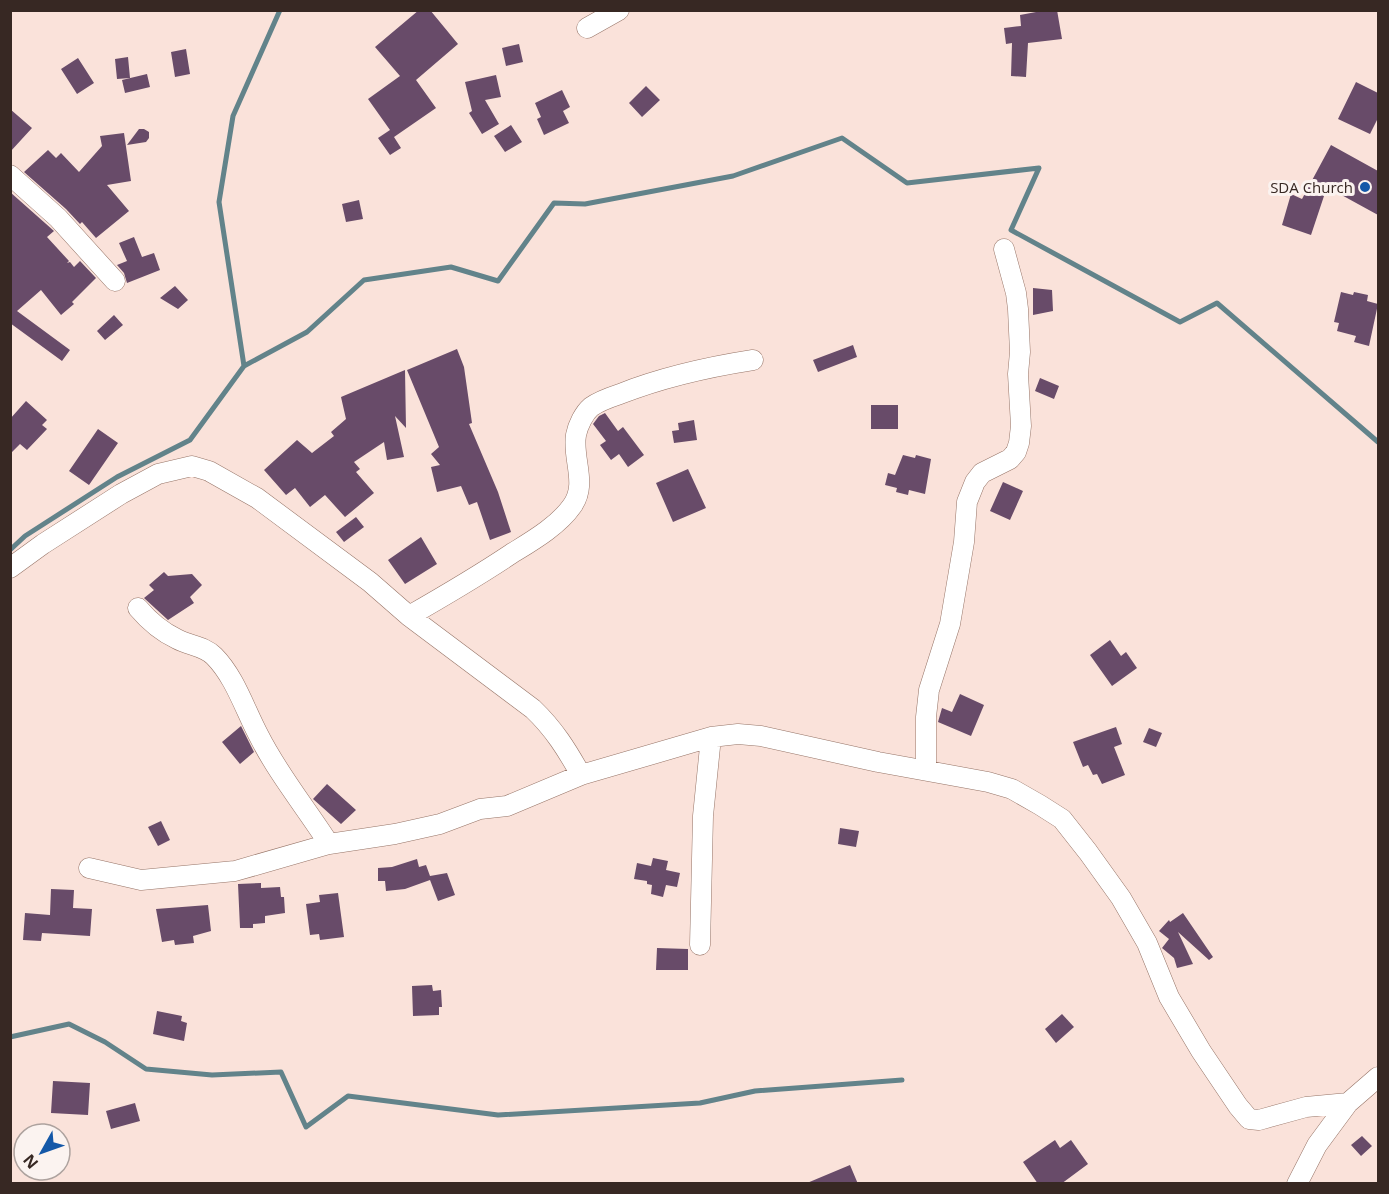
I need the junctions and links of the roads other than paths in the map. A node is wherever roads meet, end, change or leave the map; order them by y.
1 (619, 10) edge
2 (586, 28) dead end
3 (10, 175) edge
4 (1004, 249) dead end
5 (115, 281) dead end
6 (753, 360) dead end
7 (10, 568) edge
8 (138, 608) dead end
9 (409, 616) junction
10 (711, 736) junction
11 (926, 770) junction
12 (581, 775) junction
13 (328, 844) junction
14 (89, 868) dead end
15 (700, 945) dead end
16 (1378, 1077) edge
17 (1348, 1103) junction
18 (1297, 1184) edge

1 - 2 street
3 - 5 street
4 - 11 street
6 - 9 street
7 - 9 street
8 - 13 street
9 - 12 street
10 - 11 street
10 - 12 street
10 - 15 street
11 - 17 street
12 - 13 street
13 - 14 street
16 - 17 street
17 - 18 street

